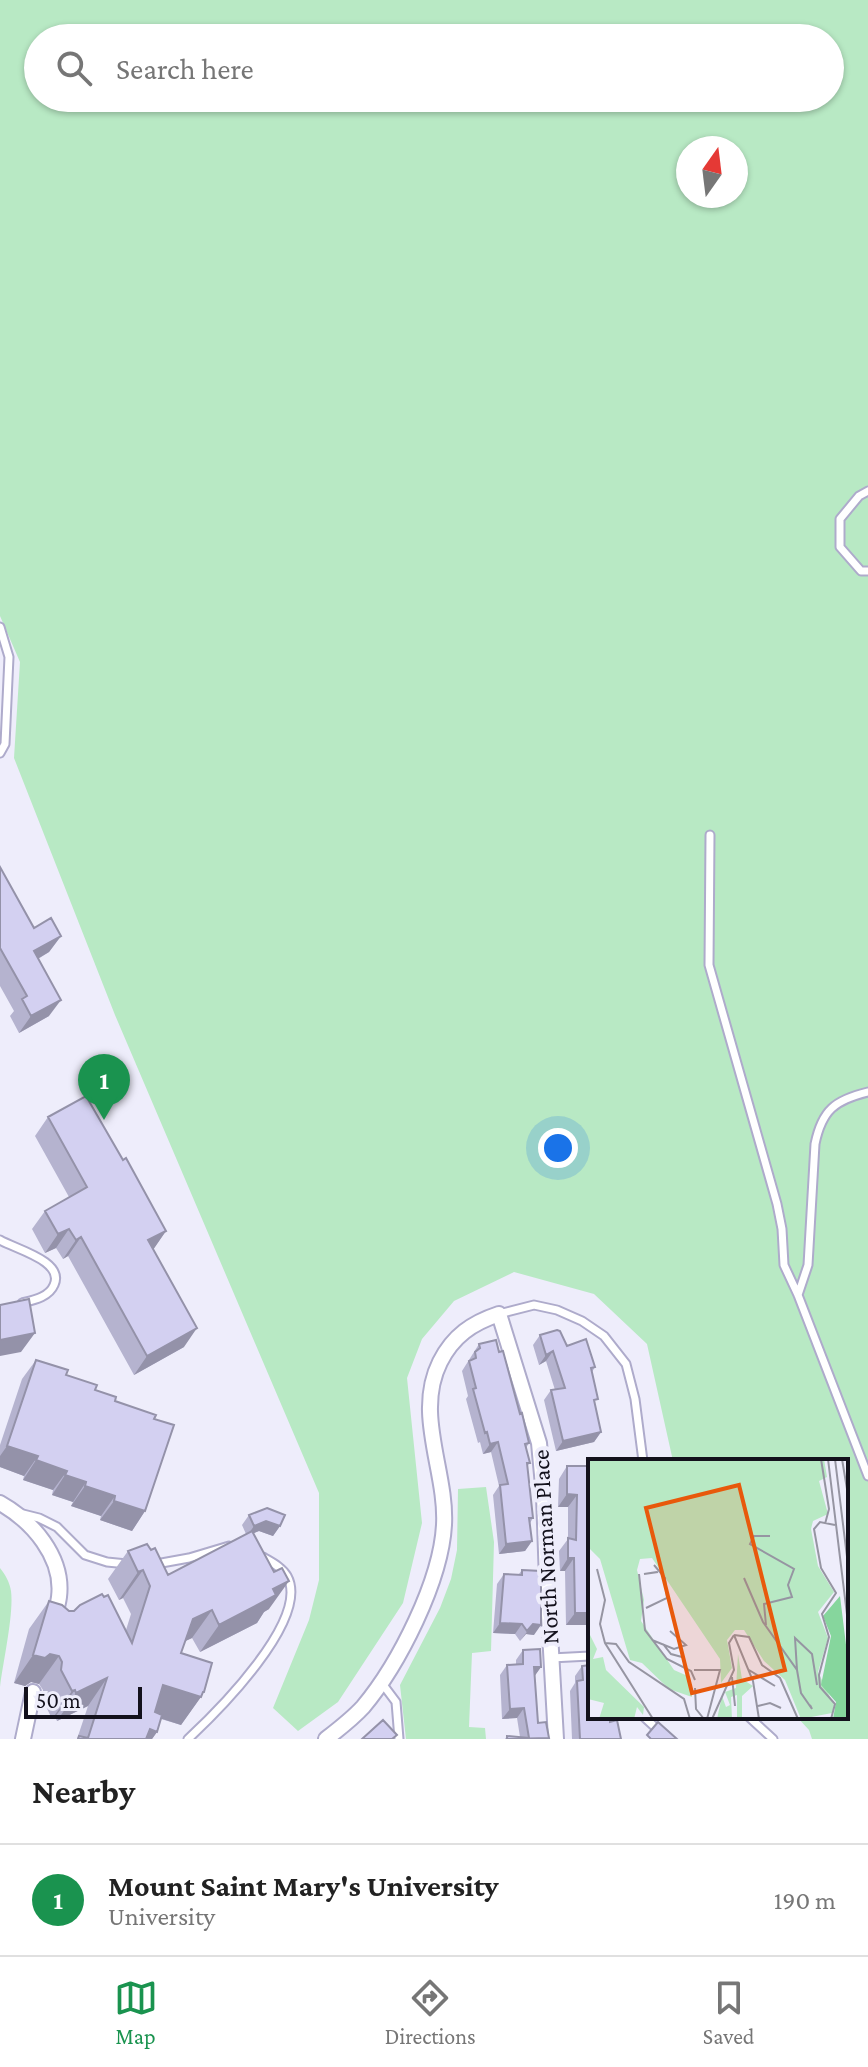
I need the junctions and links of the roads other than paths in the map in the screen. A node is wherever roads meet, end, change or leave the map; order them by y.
1 (868, 491) edge
2 (868, 571) edge
3 (0, 627) edge
4 (0, 753) edge
5 (710, 835) dead end
6 (868, 1092) edge
7 (0, 1240) edge
8 (798, 1295) junction
9 (10, 1305) edge
10 (499, 1314) junction
11 (643, 1459) edge
12 (868, 1476) edge
13 (0, 1503) edge
14 (17, 1513) junction
15 (237, 1546) edge
16 (250, 1550) edge
17 (138, 1564) edge
18 (148, 1564) edge
19 (52, 1629) edge
20 (588, 1656) edge
21 (551, 1658) junction
22 (381, 1682) junction
23 (33, 1692) dead end
24 (646, 1719) edge
25 (751, 1719) edge
26 (23, 1739) edge
27 (188, 1739) edge
28 (326, 1739) edge
29 (399, 1739) edge
30 (556, 1739) edge
31 (668, 1739) edge
32 (773, 1739) edge

1 - 2 lane
3 - 4 lane
5 - 8 lane
6 - 8 lane
7 - 9 lane
8 - 12 lane
10 - 11 lane
10 - 21 street, North Norman Place
10 - 22 street
13 - 14 street
14 - 17 lane
14 - 19 street
15 - 18 lane
16 - 27 lane
20 - 21 lane
21 - 30 street, North Norman Place
22 - 28 street
22 - 29 lane
23 - 26 street
24 - 31 lane
25 - 32 lane

